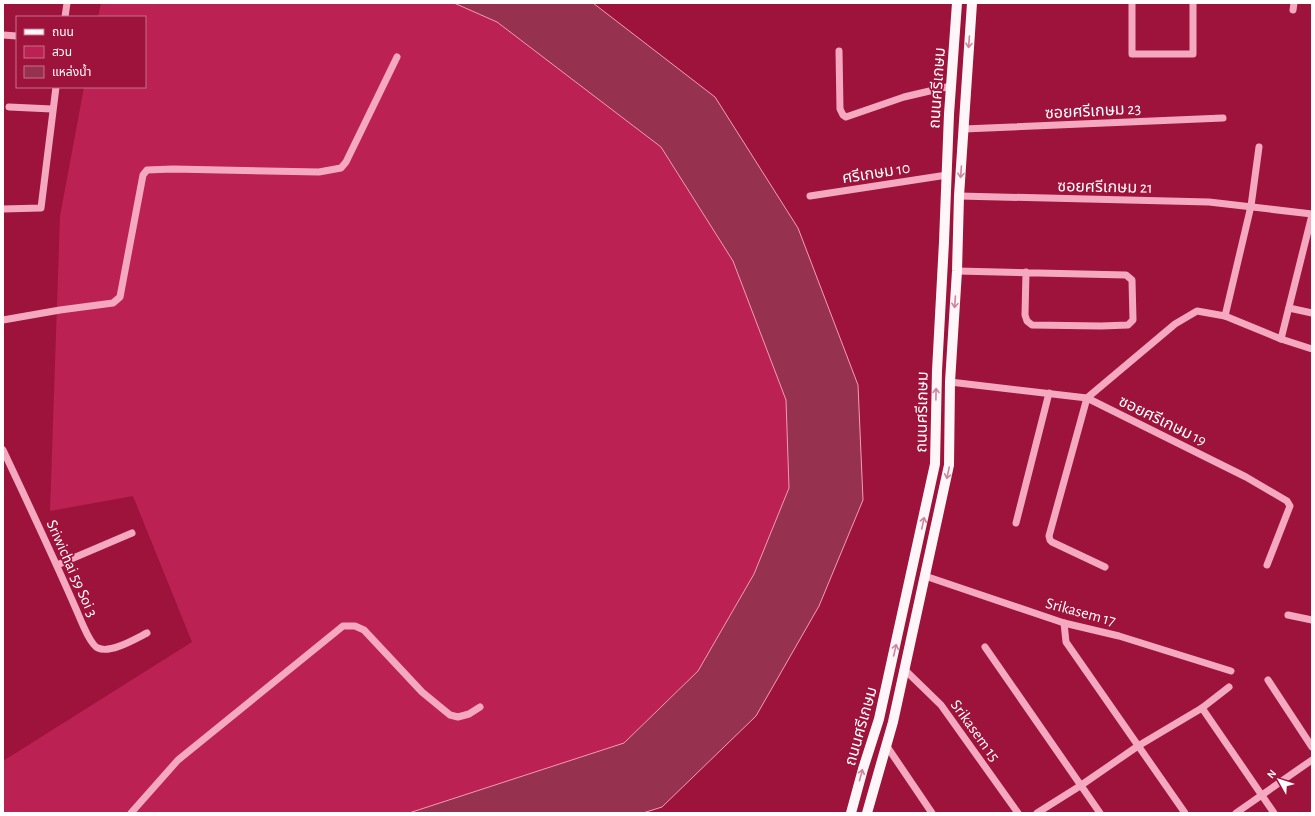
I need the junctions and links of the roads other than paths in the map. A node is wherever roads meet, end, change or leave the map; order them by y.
1 (67, 3) edge
2 (957, 3) edge
3 (972, 3) edge
4 (1132, 3) edge
5 (1194, 3) edge
6 (65, 16) edge
7 (3, 35) edge
8 (16, 36) edge
9 (839, 51) dead end
10 (397, 57) dead end
11 (951, 86) junction
12 (56, 88) edge
13 (9, 107) dead end
14 (52, 109) junction
15 (1223, 118) dead end
16 (964, 130) junction
17 (1259, 147) dead end
18 (947, 175) junction
19 (810, 196) dead end
20 (959, 196) junction
21 (1251, 206) junction
22 (3, 209) edge
23 (1312, 214) edge
24 (1309, 240) edge
25 (957, 271) junction
26 (1026, 272) junction
27 (1289, 308) junction
28 (1312, 313) edge
29 (1225, 316) junction
30 (3, 320) edge
31 (1281, 339) junction
32 (1312, 349) edge
33 (950, 382) junction
34 (1049, 394) junction
35 (1088, 398) junction
36 (950, 436) junction
37 (935, 437) junction
38 (950, 449) junction
39 (3, 450) edge
40 (935, 450) junction
41 (1016, 522) dead end
42 (132, 533) dead end
43 (57, 565) junction
44 (1267, 565) dead end
45 (1105, 567) dead end
46 (925, 576) junction
47 (1288, 615) dead end
48 (1312, 620) edge
49 (1064, 623) junction
50 (146, 633) dead end
51 (985, 647) dead end
52 (904, 669) junction
53 (1231, 671) dead end
54 (1268, 680) dead end
55 (1229, 687) dead end
56 (480, 707) dead end
57 (1202, 708) junction
58 (886, 745) junction
59 (1138, 746) junction
60 (1312, 747) edge
61 (1312, 760) edge
62 (1080, 786) junction
63 (1262, 795) junction
64 (131, 813) edge
65 (851, 813) edge
66 (867, 813) edge
67 (932, 813) edge
68 (1018, 813) edge
69 (1037, 813) edge
70 (1100, 813) edge
71 (1185, 813) edge
72 (1236, 813) edge
73 (1274, 813) edge

1 - 6 street
2 - 11 main road, ถนนศรีเกษม
3 -> 16 main road, ถนนศรีเกษม
4 - 5 street
7 - 8 street
9 - 11 street
10 - 30 street
11 - 18 main road, ถนนศรีเกษม
12 - 14 street
13 - 14 street
14 - 22 street
15 - 16 street, ซอยศรีเกษม 23
16 -> 20 main road, ถนนศรีเกษม
17 - 21 street
18 - 19 street, ศรีเกษม 10
37 -> 18 main road, ถนนศรีเกษม
20 - 21 street, ซอยศรีเกษม 21
20 - 25 main road, ถนนศรีเกษม
21 - 23 street, ซอยศรีเกษม 21
21 - 29 street
23 - 24 street
24 - 27 street
25 - 26 street
25 -> 33 main road, ถนนศรีเกษม
26 - 26 street
27 - 28 street
27 - 31 street
29 - 31 street
29 - 35 street
31 - 32 street
33 - 34 street, ซอยศรีเกษม 19
33 - 36 main road, ถนนศรีเกษม
34 - 35 street, ซอยศรีเกษม 19
34 - 41 street
35 - 44 street, ซอยศรีเกษม 19
35 - 45 street
36 - 37 main road
36 - 38 main road, ถนนศรีเกษม
37 - 40 main road, ถนนศรีเกษม
38 - 40 main road
38 -> 46 main road, ถนนศรีเกษม
39 - 43 street, Sriwichai 59 Soi 3
65 -> 40 main road, ถนนศรีเกษม
42 - 43 street
43 - 50 street, Sriwichai 59 Soi 3
46 - 49 street, Srikasem 17
46 - 52 main road, ถนนศรีเกษม
47 - 48 street
49 - 53 street, Srikasem 17
49 - 59 street
51 - 62 street
52 - 58 main road, ถนนศรีเกษม
52 - 68 street, Srikasem 15
54 - 60 street
55 - 57 street
56 - 64 street
57 - 59 street
57 - 63 street
58 - 66 main road, ถนนศรีเกษม
58 - 67 street
59 - 62 street
59 - 71 street
61 - 63 street
62 - 69 street
62 - 70 street
63 - 72 street
63 - 73 street

